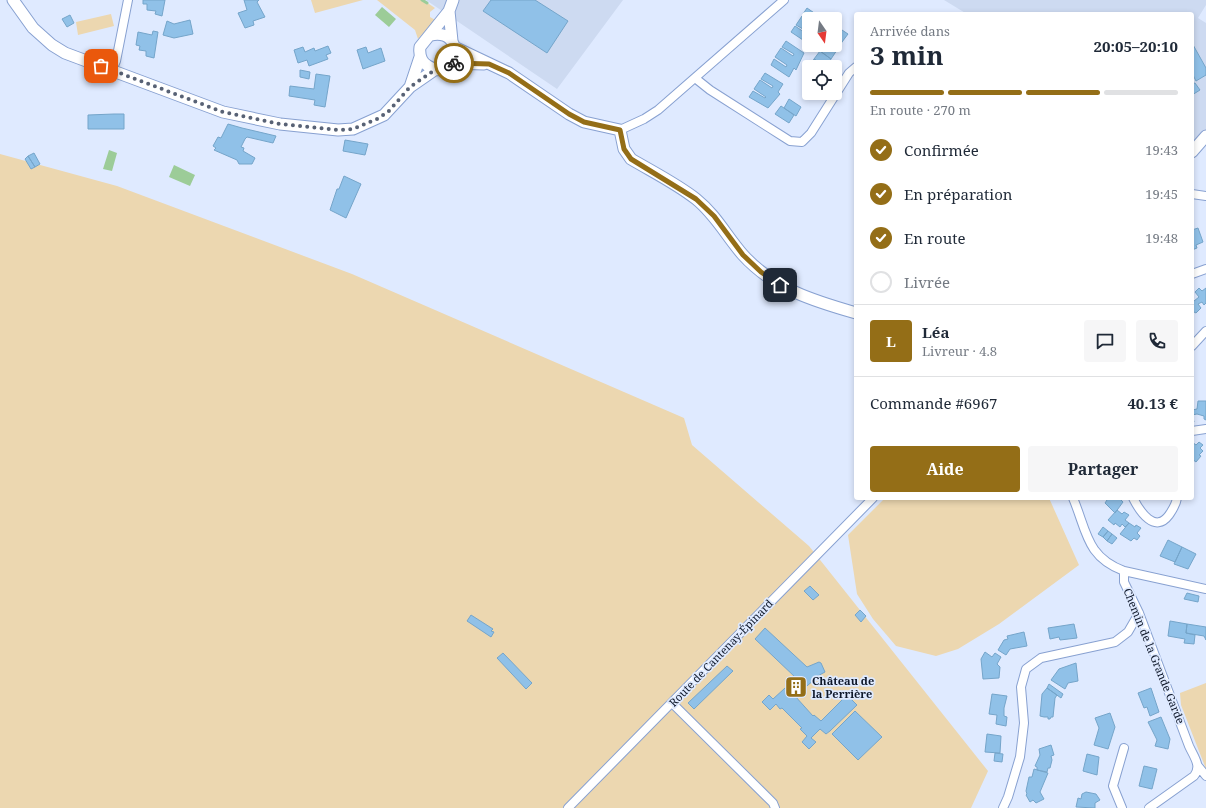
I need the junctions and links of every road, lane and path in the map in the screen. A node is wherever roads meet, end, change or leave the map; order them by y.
1 (13, 0) edge
2 (128, 0) edge
3 (784, 0) edge
4 (451, 5) edge
5 (431, 35) junction
6 (453, 44) junction
7 (420, 57) junction
8 (451, 63) junction
9 (489, 64) junction
10 (436, 69) junction
11 (854, 69) edge
12 (112, 70) junction
13 (695, 78) junction
14 (410, 87) junction
15 (620, 130) junction
16 (1206, 136) edge
17 (1194, 150) edge
18 (1194, 194) edge
19 (1206, 196) edge
20 (1206, 268) edge
21 (1194, 273) edge
22 (854, 312) edge
23 (1206, 331) edge
24 (1194, 344) edge
25 (1206, 429) edge
26 (1194, 431) edge
27 (871, 500) edge
28 (1074, 500) edge
29 (1134, 500) edge
30 (1177, 500) edge
31 (1124, 571) junction
32 (1206, 589) edge
33 (1139, 614) junction
34 (672, 703) junction
35 (1124, 748) dead end
36 (1198, 766) junction
37 (1206, 776) edge
38 (568, 808) edge
39 (775, 808) edge
40 (1003, 808) edge
41 (1122, 808) edge
42 (1149, 808) edge

1 - 12 street
2 - 12 street
3 - 13 street
4 - 5 street
4 - 6 street
5 - 6 street
5 - 7 street
6 - 8 street
6 - 9 street
7 - 10 street
7 - 14 street
8 - 9 street
8 - 10 street
9 - 15 street
10 - 14 street
11 - 13 street
12 - 14 street
13 - 15 street
15 - 22 street
16 - 17 street
18 - 19 street
20 - 21 street
23 - 24 street
25 - 26 street
27 - 34 street, Route de Cantenay-Épinard
28 - 31 street
29 - 30 street
31 - 32 street
31 - 33 street, Chemin de la Grande Garde
33 - 36 street, Chemin de la Grande Garde
33 - 40 street
34 - 38 street, Route de Cantenay-Épinard
34 - 39 street
35 - 41 street
36 - 37 street, Chemin de la Grande Garde
36 - 42 street

